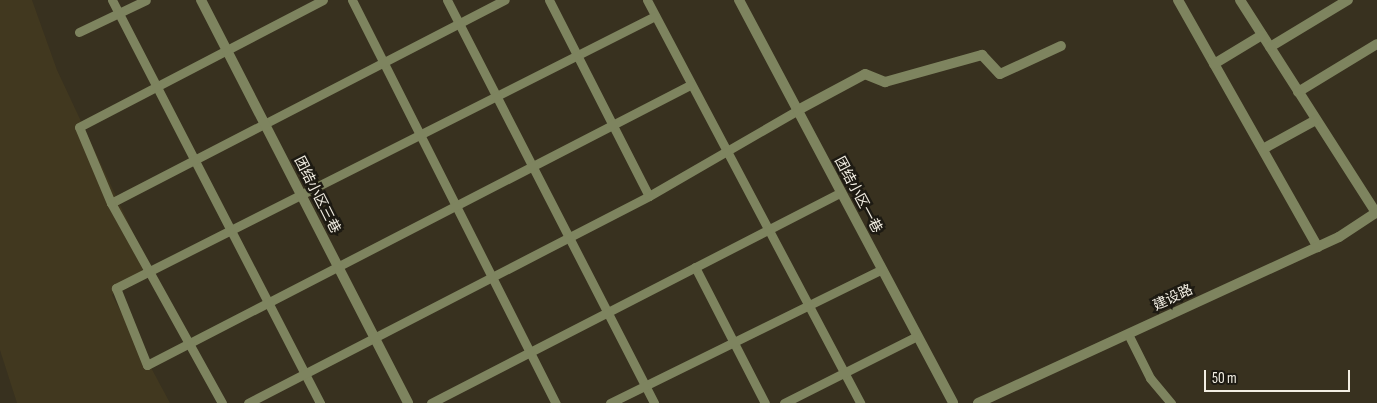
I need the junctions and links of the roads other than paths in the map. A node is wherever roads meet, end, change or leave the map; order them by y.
1 (112, 0) edge
2 (146, 0) edge
3 (201, 0) edge
4 (323, 0) edge
5 (352, 0) edge
6 (447, 0) edge
7 (505, 0) edge
8 (548, 0) edge
9 (647, 0) edge
10 (739, 0) edge
11 (1178, 0) edge
12 (1240, 0) edge
13 (1348, 0) edge
14 (119, 13) junction
15 (655, 16) junction
16 (460, 23) junction
17 (79, 32) dead end
18 (1262, 35) junction
19 (1377, 44) edge
20 (1062, 46) dead end
21 (1270, 47) junction
22 (227, 50) junction
23 (577, 55) junction
24 (383, 63) junction
25 (1214, 64) junction
26 (690, 85) junction
27 (157, 87) junction
28 (1298, 92) junction
29 (497, 96) junction
30 (798, 110) junction
31 (1316, 120) junction
32 (264, 124) junction
33 (613, 125) junction
34 (420, 136) junction
35 (1263, 149) junction
36 (726, 152) junction
37 (194, 160) junction
38 (533, 166) junction
39 (841, 192) junction
40 (302, 196) junction
41 (649, 196) junction
42 (111, 203) junction
43 (456, 206) junction
44 (1376, 212) edge
45 (767, 230) junction
46 (231, 231) junction
47 (569, 237) junction
48 (1318, 247) junction
49 (338, 267) junction
50 (695, 267) junction
51 (882, 269) junction
52 (151, 271) junction
53 (492, 277) junction
54 (268, 303) junction
55 (808, 305) junction
56 (608, 312) junction
57 (1128, 334) junction
58 (917, 336) junction
59 (375, 338) junction
60 (734, 342) junction
61 (190, 343) junction
62 (529, 352) junction
63 (844, 373) junction
64 (305, 374) junction
65 (645, 386) junction
66 (222, 403) edge
67 (248, 403) edge
68 (320, 403) edge
69 (408, 403) edge
70 (431, 403) edge
71 (556, 403) edge
72 (610, 403) edge
73 (654, 403) edge
74 (765, 403) edge
75 (784, 403) edge
76 (860, 403) edge
77 (953, 403) edge
78 (978, 403) edge
79 (1172, 403) edge

1 - 14 lane
2 - 14 lane
3 - 22 street, 团结小区三巷
4 - 22 lane
5 - 24 lane
6 - 16 lane
7 - 16 lane
8 - 23 lane
9 - 15 lane
10 - 30 street, 团结小区一巷
11 - 25 street
12 - 18 street
13 - 21 street
14 - 17 lane
14 - 27 lane
15 - 23 lane
15 - 26 lane
16 - 24 lane
16 - 29 lane
18 - 21 street
18 - 25 street
19 - 28 street
20 - 30 street
21 - 28 street
22 - 27 lane
22 - 32 street, 团结小区三巷
23 - 29 lane
23 - 33 lane
24 - 32 lane
24 - 34 lane
25 - 35 street
26 - 33 lane
26 - 36 lane
27 - 37 lane
27 - 42 lane
28 - 31 street
29 - 34 lane
29 - 38 lane
30 - 36 lane
30 - 39 street, 团结小区一巷
31 - 35 street
31 - 44 street
32 - 37 lane
32 - 40 street, 团结小区三巷
33 - 38 lane
33 - 41 lane
34 - 40 lane
34 - 43 lane
35 - 48 street
36 - 41 lane
36 - 45 lane
37 - 42 lane
37 - 46 lane
38 - 43 lane
38 - 47 lane
39 - 45 lane
39 - 51 street, 团结小区一巷
40 - 46 lane
40 - 49 street, 团结小区三巷
41 - 47 lane
42 - 52 lane
43 - 49 lane
43 - 53 lane
44 - 48 street, 建设路
45 - 50 lane
45 - 55 lane
46 - 52 lane
46 - 54 lane
47 - 53 lane
47 - 56 lane
48 - 57 street, 建设路
49 - 54 lane
49 - 59 street, 团结小区三巷
50 - 56 lane
50 - 60 lane
51 - 55 lane
51 - 58 street, 团结小区一巷
52 - 61 lane
52 - 61 lane
53 - 59 lane
53 - 62 lane
54 - 61 lane
54 - 64 lane
55 - 60 lane
55 - 63 lane
56 - 62 lane
56 - 65 lane
57 - 78 street, 建设路
57 - 79 lane
58 - 63 lane
58 - 77 street, 团结小区一巷
59 - 64 lane
59 - 69 street, 团结小区三巷
60 - 65 lane
60 - 74 lane
61 - 66 lane
62 - 70 lane
62 - 71 lane
63 - 75 lane
63 - 76 lane
64 - 67 lane
64 - 68 lane
65 - 72 lane
65 - 73 lane

